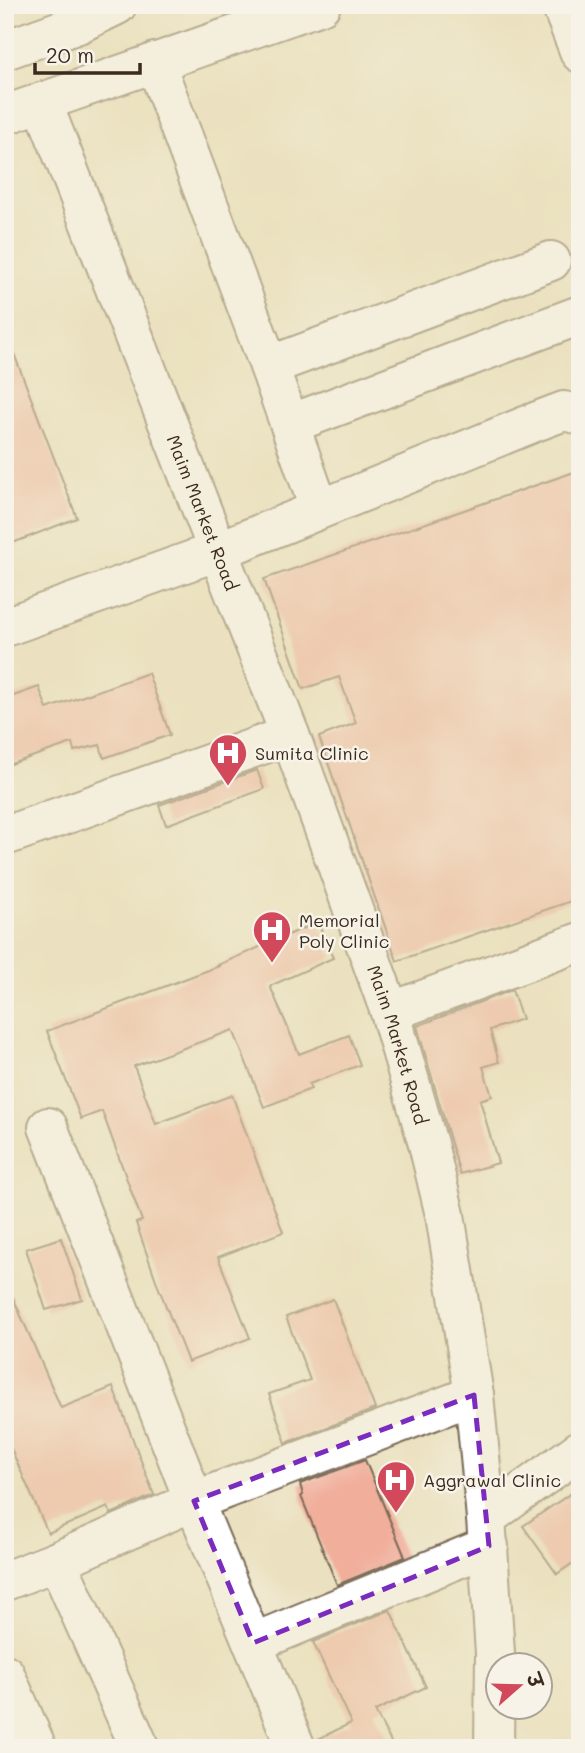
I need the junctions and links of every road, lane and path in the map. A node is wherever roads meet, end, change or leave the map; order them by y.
1 (117, 5) edge
2 (321, 5) edge
3 (561, 5) edge
4 (5, 50) edge
5 (580, 53) edge
6 (155, 62) junction
7 (42, 102) junction
8 (5, 115) edge
9 (551, 261) dead end
10 (580, 315) edge
11 (269, 366) junction
12 (580, 415) edge
13 (290, 424) junction
14 (319, 508) junction
15 (218, 551) junction
16 (5, 627) edge
17 (290, 735) junction
18 (5, 836) edge
19 (580, 942) edge
20 (390, 1012) junction
21 (48, 1127) dead end
22 (474, 1395) junction
23 (580, 1450) edge
24 (194, 1501) junction
25 (487, 1532) junction
26 (57, 1561) junction
27 (5, 1581) edge
28 (253, 1643) junction
29 (5, 1674) edge
30 (37, 1748) edge
31 (140, 1748) edge
32 (296, 1748) edge
33 (494, 1748) edge

1 - 4 main road
2 - 6 main road
3 - 5 main road
6 - 7 main road
6 - 11 main road
7 - 8 main road
7 - 15 main road, Maim Market Road
9 - 11 main road
10 - 13 main road
11 - 13 main road
12 - 14 main road
13 - 14 main road
14 - 15 main road
15 - 16 main road
15 - 17 main road, Maim Market Road
17 - 18 main road
17 - 20 main road, Maim Market Road
19 - 20 main road
20 - 22 main road, Maim Market Road
21 - 24 main road
22 - 24 main road
22 - 25 main road, Maim Market Road
23 - 25 main road
24 - 26 main road
24 - 28 main road
25 - 28 main road
25 - 33 main road, Maim Market Road
26 - 27 main road
26 - 31 main road
28 - 32 main road
29 - 30 main road

